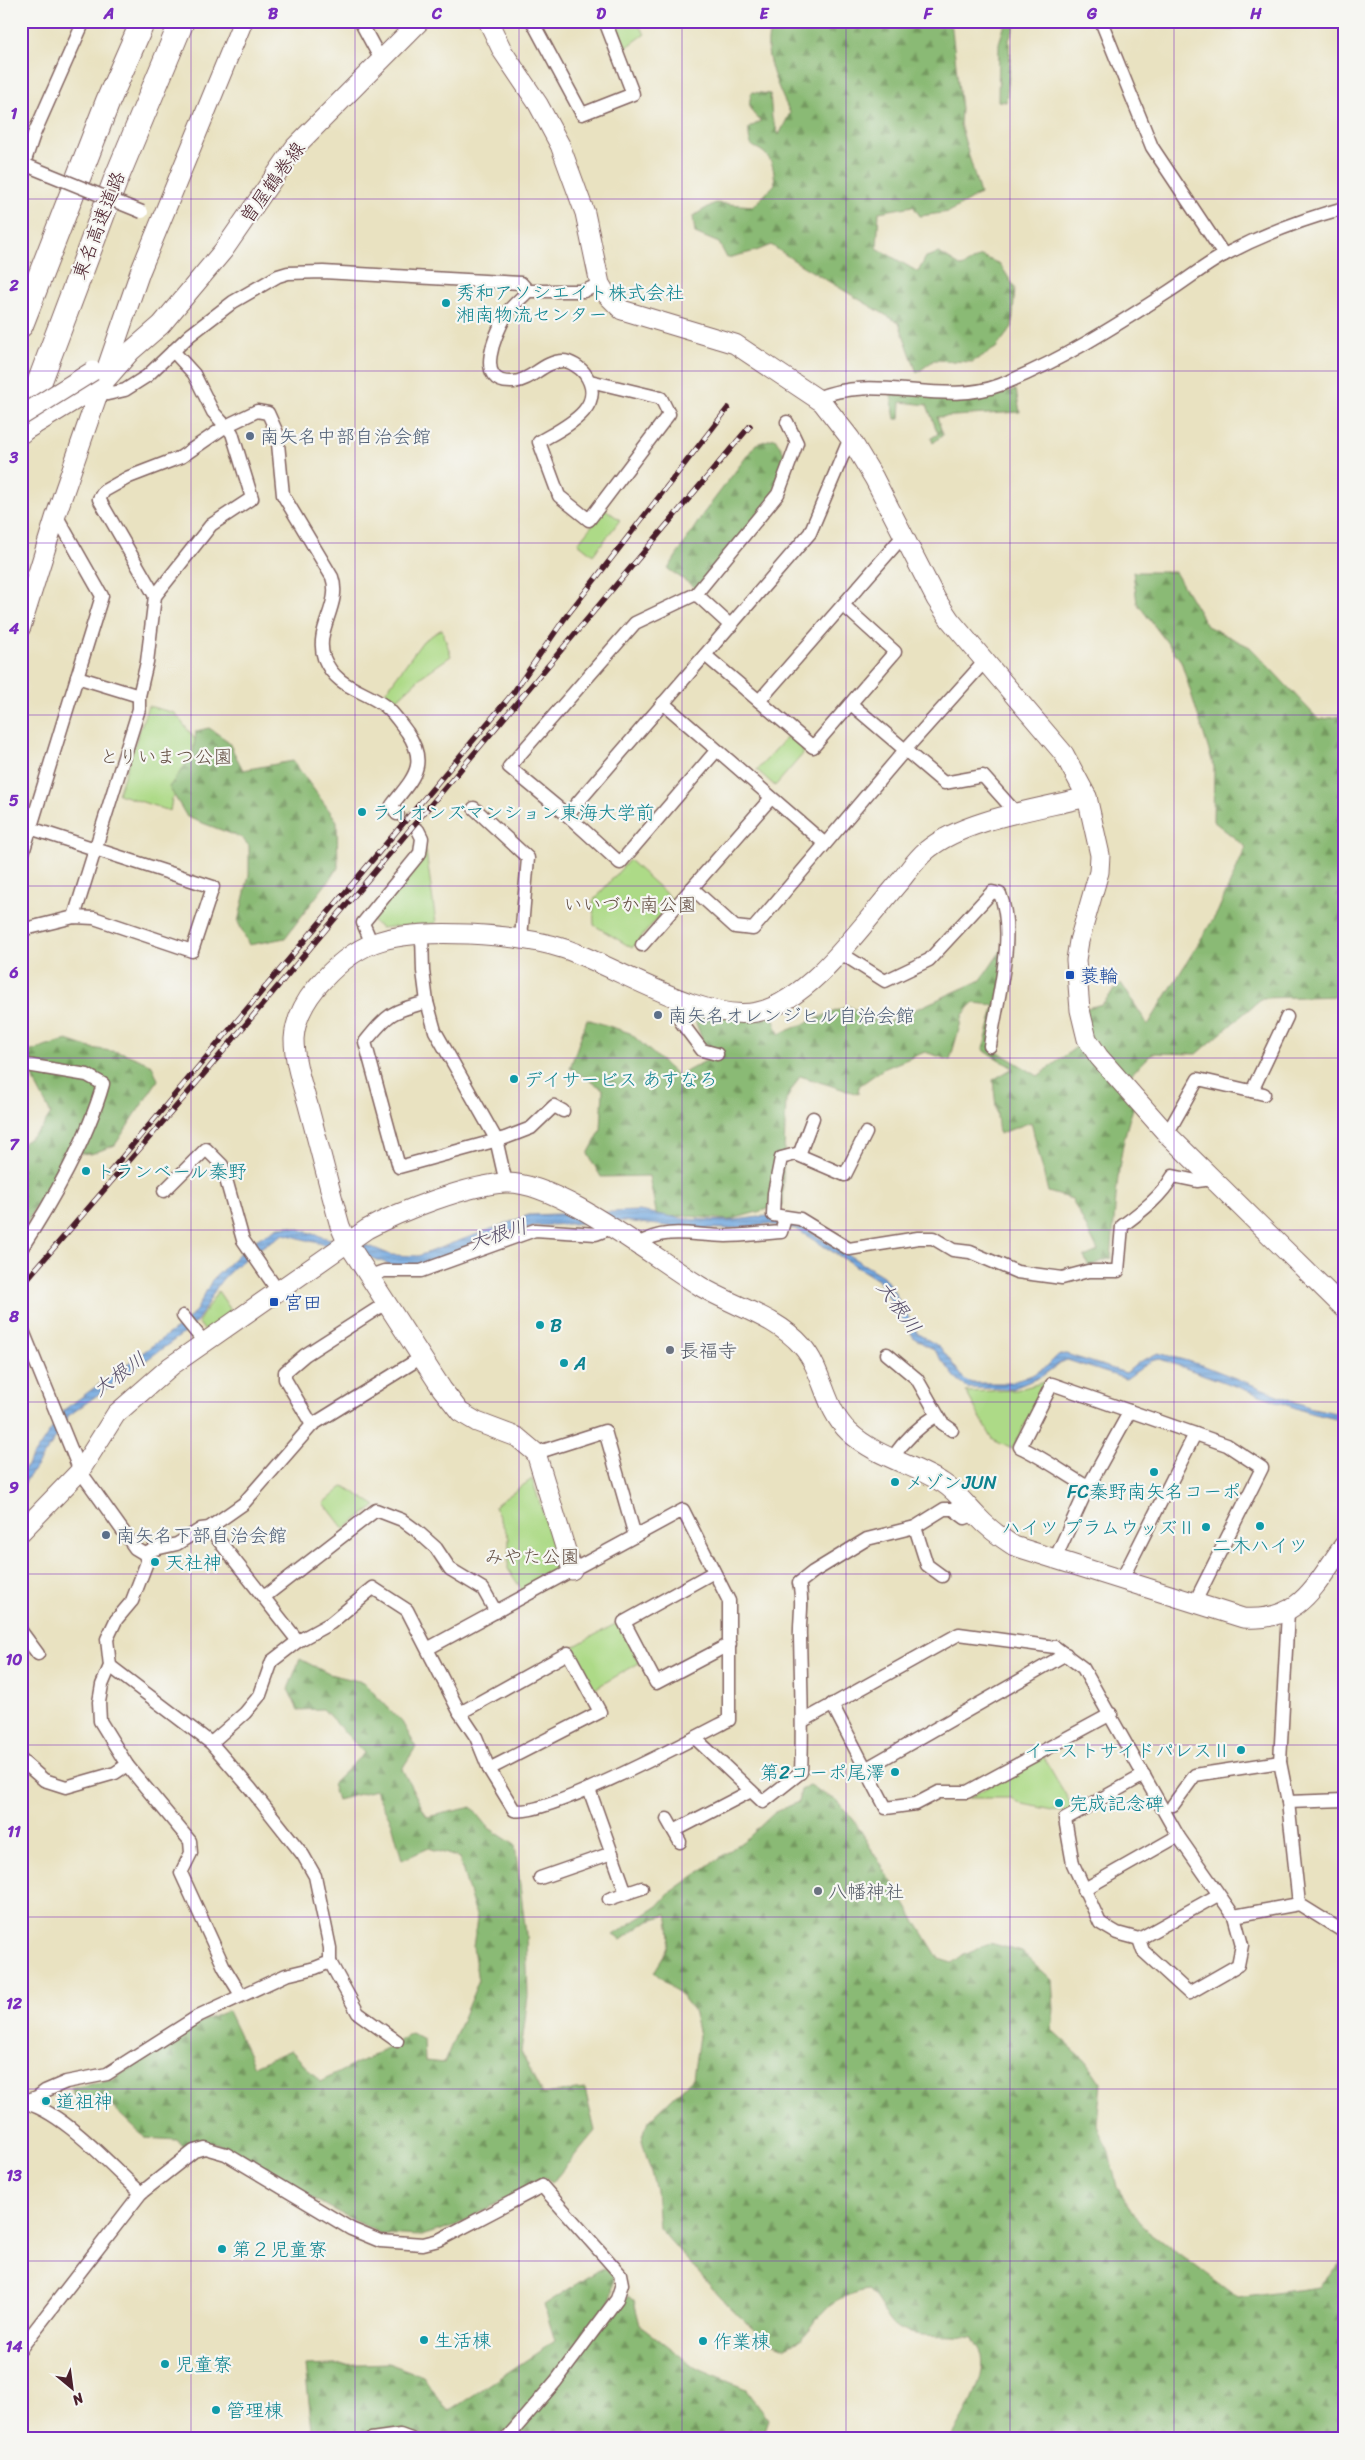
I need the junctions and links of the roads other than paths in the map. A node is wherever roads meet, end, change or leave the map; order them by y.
1 (84, 21) edge
2 (144, 21) edge
3 (182, 21) edge
4 (243, 21) edge
5 (360, 21) edge
6 (420, 21) edge
7 (488, 21) edge
8 (532, 21) edge
9 (604, 21) edge
10 (1101, 21) edge
11 (381, 60) junction
12 (22, 167) edge
13 (1344, 208) edge
14 (160, 220) junction
15 (1224, 255) junction
16 (600, 284) junction
17 (528, 291) junction
18 (21, 325) edge
19 (173, 351) junction
20 (98, 381) junction
21 (590, 381) junction
22 (817, 398) junction
23 (21, 416) edge
24 (787, 422) dead end
25 (226, 426) junction
26 (21, 432) edge
27 (850, 438) junction
28 (56, 515) junction
29 (904, 535) junction
30 (696, 594) junction
31 (155, 596) junction
32 (844, 605) junction
33 (731, 626) junction
34 (21, 627) edge
35 (705, 655) junction
36 (985, 661) junction
37 (77, 677) junction
38 (139, 696) junction
39 (759, 701) junction
40 (662, 703) junction
41 (851, 704) junction
42 (905, 750) junction
43 (716, 751) junction
44 (771, 798) junction
45 (1087, 798) junction
46 (474, 808) dead end
47 (397, 814) dead end
48 (567, 815) junction
49 (1018, 815) junction
50 (30, 828) junction
51 (418, 830) dead end
52 (824, 843) junction
53 (95, 849) junction
54 (21, 859) edge
55 (692, 888) junction
56 (74, 917) junction
57 (21, 930) edge
58 (422, 935) junction
59 (521, 938) junction
60 (372, 944) junction
61 (642, 944) dead end
62 (839, 952) junction
63 (427, 1002) junction
64 (689, 1002) junction
65 (1287, 1017) dead end
66 (990, 1046) dead end
67 (717, 1054) dead end
68 (21, 1064) edge
69 (555, 1105) dead end
70 (812, 1118) dead end
71 (866, 1133) dead end
72 (1167, 1134) junction
73 (496, 1139) junction
74 (799, 1155) junction
75 (1212, 1179) junction
76 (506, 1183) junction
77 (164, 1192) dead end
78 (783, 1224) junction
79 (609, 1227) junction
80 (34, 1230) junction
81 (21, 1236) edge
82 (346, 1242) junction
83 (639, 1244) junction
84 (21, 1249) edge
85 (370, 1276) junction
86 (278, 1291) junction
87 (386, 1303) junction
88 (1344, 1308) edge
89 (183, 1316) dead end
90 (21, 1326) edge
91 (199, 1336) junction
92 (887, 1354) dead end
93 (422, 1357) junction
94 (1130, 1411) junction
95 (937, 1415) junction
96 (312, 1425) junction
97 (952, 1430) dead end
98 (1195, 1434) junction
99 (536, 1453) junction
100 (892, 1458) junction
101 (80, 1471) junction
102 (1088, 1488) junction
103 (976, 1514) junction
104 (915, 1527) junction
105 (209, 1528) junction
106 (21, 1532) edge
107 (635, 1536) junction
108 (1344, 1545) edge
109 (146, 1554) junction
110 (1055, 1559) junction
111 (572, 1570) junction
112 (714, 1572) junction
113 (942, 1576) dead end
114 (1122, 1579) junction
115 (264, 1597) junction
116 (1195, 1602) junction
117 (496, 1612) junction
118 (1288, 1612) junction
119 (21, 1631) edge
120 (298, 1640) junction
121 (730, 1644) junction
122 (427, 1649) junction
123 (38, 1654) dead end
124 (1066, 1654) junction
125 (110, 1666) junction
126 (832, 1704) junction
127 (460, 1713) junction
128 (1111, 1714) junction
129 (803, 1721) junction
130 (696, 1738) junction
131 (211, 1743) junction
132 (21, 1760) edge
133 (1280, 1762) junction
134 (127, 1765) junction
135 (867, 1768) junction
136 (489, 1769) junction
137 (1144, 1775) junction
138 (589, 1789) junction
139 (751, 1791) junction
140 (1344, 1800) edge
141 (1288, 1802) junction
142 (1174, 1805) dead end
143 (667, 1819) dead end
144 (1178, 1836) junction
145 (612, 1853) junction
146 (540, 1878) dead end
147 (642, 1888) dead end
148 (1083, 1890) junction
149 (626, 1893) junction
150 (1218, 1895) junction
151 (610, 1899) dead end
152 (1299, 1904) junction
153 (1234, 1916) junction
154 (1344, 1932) edge
155 (1139, 1939) junction
156 (330, 1962) junction
157 (241, 1995) junction
158 (397, 2041) dead end
159 (22, 2102) edge
160 (141, 2193) junction
161 (21, 2348) edge
162 (370, 2439) edge
163 (411, 2439) edge
164 (506, 2439) edge

1 - 12 street
2 - 18 highway, 東名高速道路
3 - 26 highway, 東名高速道路
4 - 14 street
5 - 11 street
6 - 11 street, 曽屋鶴巻線
7 - 16 street
8 - 9 street
10 - 15 street
11 - 20 street, 曽屋鶴巻線
12 - 14 street, bridge
13 - 15 street
14 - 20 street
15 - 22 street
16 - 17 street
16 - 22 street
17 - 19 street
17 - 21 street
19 - 20 street
19 - 25 street
20 - 23 street, 曽屋鶴巻線, bridge
20 - 26 street, 曽屋鶴巻線
20 - 28 street
21 - 21 street
22 - 27 street
24 - 30 street
25 - 31 street
25 - 31 street
25 - 47 street
27 - 29 street
27 - 33 street
28 - 34 street
28 - 37 street
29 - 32 street
29 - 36 street
30 - 33 street
30 - 48 street
31 - 38 street
32 - 39 street
32 - 41 street
33 - 35 street
35 - 39 street
35 - 40 street
36 - 42 street
36 - 45 street
37 - 38 street
37 - 50 street
38 - 53 street
39 - 41 street
40 - 43 street
40 - 48 street
41 - 42 street
42 - 49 street
42 - 52 street
43 - 44 street
43 - 48 street
44 - 52 street
44 - 55 street
45 - 49 street
45 - 72 street
46 - 59 street
49 - 62 street
50 - 53 street
50 - 54 street
51 - 60 street
52 - 55 street
53 - 56 street
53 - 56 street
55 - 61 street
56 - 57 street
58 - 59 street
58 - 60 street
58 - 63 street
59 - 64 street
60 - 82 street
62 - 64 street
62 - 66 street
63 - 73 street
63 - 73 street
64 - 67 street
65 - 72 street
68 - 80 street
69 - 73 street
70 - 74 street
71 - 74 street
72 - 75 street
73 - 76 street
74 - 78 street
75 - 78 street
75 - 88 street
76 - 79 street
76 - 82 street
77 - 86 street
78 - 83 street
79 - 83 street
79 - 85 street
80 - 81 street
80 - 84 street
82 - 85 street
82 - 86 street
83 - 100 street
85 - 87 street
86 - 91 street
87 - 93 street
87 - 96 street
89 - 91 street
90 - 101 street
91 - 101 street
92 - 95 street
93 - 96 street
93 - 99 street
94 - 98 street
94 - 102 street
94 - 102 street
95 - 97 street
95 - 100 street
96 - 105 street
98 - 114 street
98 - 116 street
99 - 107 street
99 - 111 street
100 - 103 street
101 - 106 street
101 - 109 street
102 - 110 street
103 - 104 street
103 - 110 street
104 - 113 street
104 - 129 street
105 - 109 street
105 - 115 street
107 - 111 street
107 - 112 street
108 - 118 street
109 - 125 street
110 - 114 street
111 - 117 street
112 - 121 street
112 - 121 street
114 - 116 street
115 - 117 street
115 - 120 street
116 - 118 street
117 - 122 street
118 - 133 street
119 - 123 street
120 - 122 street
120 - 131 street
121 - 130 street
122 - 127 street
124 - 126 street
124 - 128 street
124 - 135 street
125 - 131 street
125 - 134 street
126 - 129 street
126 - 135 street
127 - 136 street
127 - 136 street
128 - 135 street
128 - 137 street
129 - 139 street
130 - 138 street
130 - 139 street
131 - 156 street
132 - 134 street
133 - 141 street
133 - 142 street
134 - 157 street
136 - 138 street
137 - 144 street
137 - 148 street
138 - 145 street
139 - 143 street
140 - 141 street
141 - 152 street
144 - 148 street
144 - 150 street
145 - 146 street
145 - 149 street
147 - 149 street
148 - 155 street
149 - 151 street
150 - 153 street
150 - 155 street
152 - 153 street
152 - 154 street
153 - 155 street
156 - 157 street
156 - 158 street
157 - 159 street
159 - 160 street
160 - 161 street
160 - 164 street
162 - 163 street

